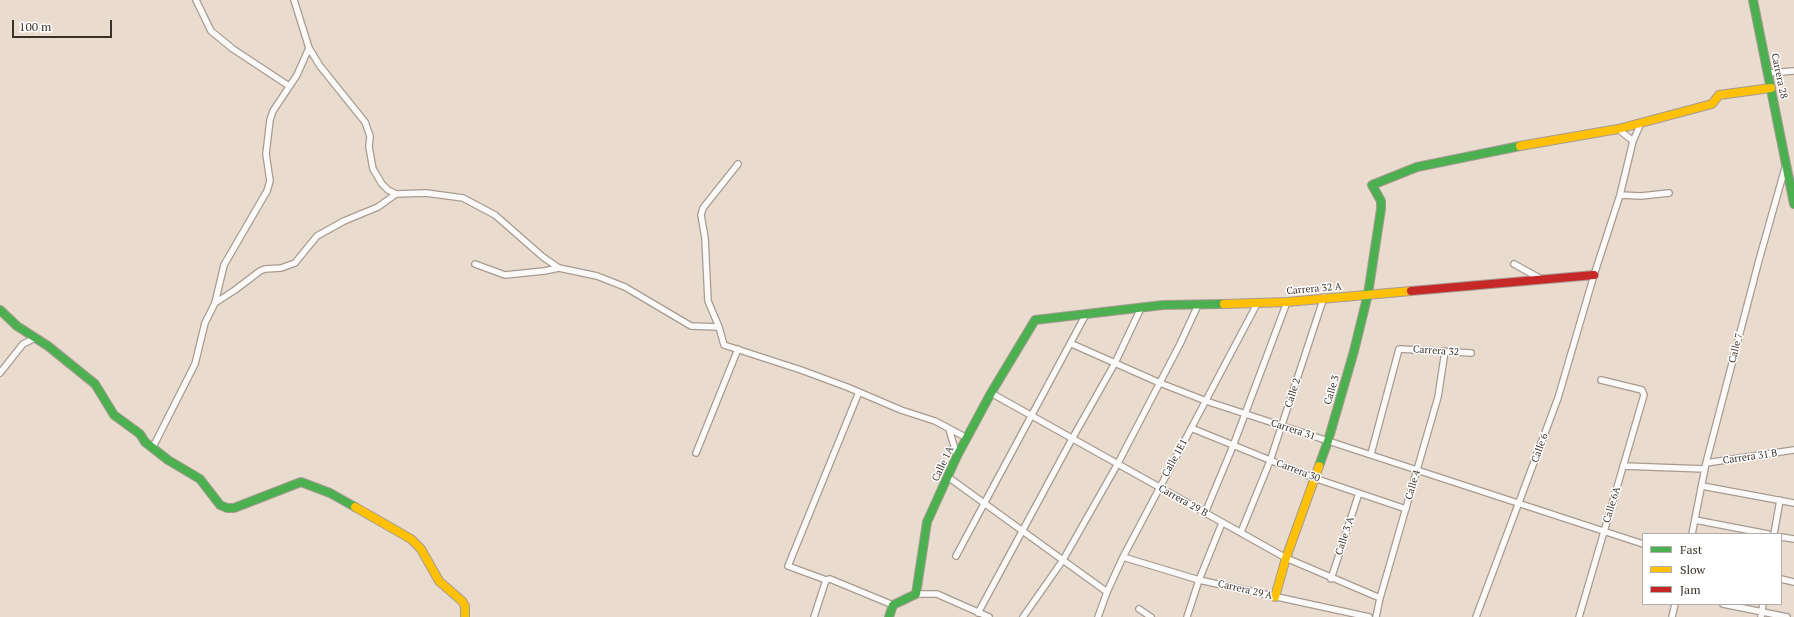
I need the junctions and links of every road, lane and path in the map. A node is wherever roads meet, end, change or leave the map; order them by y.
1 (196, 0) edge
2 (294, 0) edge
3 (1753, 0) edge
4 (309, 48) junction
5 (1794, 71) edge
6 (1768, 73) junction
7 (289, 86) junction
8 (1771, 88) junction
9 (1641, 123) junction
10 (1618, 129) junction
11 (1633, 141) junction
12 (1786, 163) junction
13 (738, 164) dead end
14 (1669, 193) dead end
15 (396, 194) junction
16 (1620, 195) junction
17 (1794, 203) edge
18 (475, 264) dead end
19 (1514, 264) dead end
20 (559, 268) junction
21 (1594, 275) junction
22 (1545, 281) junction
23 (1368, 294) junction
24 (1324, 297) junction
25 (1258, 302) junction
26 (1287, 302) junction
27 (215, 303) junction
28 (1198, 305) junction
29 (1141, 308) junction
30 (0, 310) edge
31 (1086, 314) junction
32 (1035, 320) joint
33 (719, 327) junction
34 (35, 338) junction
35 (1072, 344) junction
36 (738, 349) junction
37 (1445, 351) junction
38 (1471, 354) dead end
39 (1115, 363) junction
40 (0, 373) edge
41 (1601, 380) dead end
42 (1160, 383) junction
43 (859, 392) junction
44 (991, 393) junction
45 (1206, 401) junction
46 (1245, 414) junction
47 (1032, 416) junction
48 (1282, 427) junction
49 (1191, 428) junction
50 (948, 429) junction
51 (967, 438) junction
52 (1072, 439) junction
53 (1328, 440) junction
54 (1233, 446) junction
55 (153, 447) junction
56 (1794, 450) edge
57 (696, 453) dead end
58 (1371, 454) junction
59 (957, 456) junction
60 (1270, 460) junction
61 (1117, 465) junction
62 (1623, 466) junction
63 (1706, 466) junction
64 (1418, 469) junction
65 (948, 477) junction
66 (1314, 478) junction
67 (1702, 486) junction
68 (1159, 487) junction
69 (1358, 493) junction
70 (1780, 500) junction
71 (1794, 502) edge
72 (984, 504) junction
73 (1520, 504) junction
74 (1406, 509) junction
75 (1205, 513) junction
76 (1695, 520) junction
77 (1222, 523) junction
78 (1604, 531) junction
79 (1241, 532) junction
80 (1023, 533) junction
81 (1692, 533) edge
82 (1763, 533) edge
83 (1774, 533) edge
84 (1782, 537) edge
85 (1794, 540) edge
86 (1642, 544) edge
87 (956, 556) dead end
88 (1123, 557) junction
89 (1286, 558) junction
90 (1063, 560) junction
91 (1331, 579) junction
92 (1782, 579) edge
93 (826, 580) junction
94 (1199, 580) junction
95 (1794, 582) edge
96 (1106, 592) junction
97 (916, 594) junction
98 (1275, 597) junction
99 (1380, 598) junction
100 (893, 605) junction
101 (1675, 605) edge
102 (1726, 605) edge
103 (1763, 605) edge
104 (1139, 609) dead end
105 (978, 613) junction
106 (1761, 615) edge
107 (466, 617) edge
108 (814, 617) edge
109 (889, 617) edge
110 (989, 617) edge
111 (1023, 617) edge
112 (1098, 617) edge
113 (1151, 617) edge
114 (1187, 617) edge
115 (1369, 617) edge
116 (1376, 617) edge
117 (1476, 617) edge
118 (1579, 617) edge
119 (1672, 617) edge
120 (1787, 617) edge

1 - 7 street
2 - 4 street
3 - 6 main road, Carrera 28
4 - 7 street
4 - 15 street
5 - 6 street
6 - 8 main road, Carrera 28
7 - 27 street
8 - 9 main road
8 - 12 main road, Carrera 28
9 - 10 main road
9 - 11 street, Calle 6
10 - 11 street
10 - 23 main road, Calle 3
11 - 16 street, Calle 6
12 - 17 main road, Carrera 28
12 - 63 street, Calle 7
13 - 33 street
14 - 16 street
15 - 20 street
15 - 27 street
16 - 21 street, Calle 6
18 - 20 street
19 - 22 street
20 - 33 street
21 - 22 main road, Carrera 32 A
21 - 73 street, Calle 6
22 - 23 main road, Carrera 32 A
23 - 24 main road, Carrera 32 A
23 - 53 main road, Calle 3
24 - 26 main road, Carrera 32 A
24 - 48 street, Calle 2
25 - 26 main road, Carrera 32 A
25 - 28 main road, Carrera 32 A
25 - 45 street, Calle 1E1
26 - 46 street
27 - 55 street
28 - 29 main road, Carrera 32 A
28 - 42 street
29 - 31 main road, Carrera 32 A
29 - 39 street
30 - 34 main road
31 - 32 main road, Carrera 32 A
31 - 35 street
32 - 44 main road, Calle 1A
33 - 36 street
34 - 40 street
34 - 55 main road
35 - 39 street, Carrera 31
35 - 47 street
36 - 43 street
36 - 57 street
37 - 38 street, Carrera 32
37 - 58 street, Carrera 32
37 - 64 street, Calle 4
39 - 42 street, Carrera 31
39 - 52 street
41 - 62 street, Calle 6A
42 - 45 street, Carrera 31
42 - 61 street
43 - 50 street
43 - 93 street
44 - 47 street, Carrera 29 B
44 - 51 main road, Calle 1A
45 - 46 street, Carrera 31
45 - 49 street, Calle 1E1
46 - 48 street, Carrera 31
46 - 54 street
47 - 52 street, Carrera 29 B
47 - 72 street
48 - 53 street, Carrera 31
48 - 60 street, Calle 2
49 - 54 street, Carrera 30
49 - 68 street, Calle 1E1
50 - 51 street
50 - 59 street
51 - 59 main road, Calle 1A
52 - 61 street, Carrera 29 B
52 - 80 street
53 - 58 street, Carrera 31
53 - 66 main road, Calle 3
54 - 60 street, Carrera 30
54 - 75 street
55 - 107 main road
56 - 63 street, Carrera 31 B
58 - 64 street, Carrera 31
59 - 65 main road, Calle 1A
60 - 66 street, Carrera 30
60 - 79 street, Calle 2
61 - 68 street, Carrera 29 B
61 - 90 street
62 - 63 street, Carrera 31 B
62 - 78 street, Calle 6A
63 - 67 street, Calle 7
64 - 73 street, Carrera 31
64 - 74 street, Calle 4
65 - 72 street
65 - 97 main road, Calle 1A
66 - 69 street, Carrera 30
66 - 89 main road, Calle 3
67 - 70 street
67 - 76 street, Calle 7
68 - 75 street, Carrera 29 B
68 - 88 street, Calle 1E1
69 - 74 street, Carrera 30
69 - 91 street, Calle 3 A
70 - 71 street
70 - 83 street
72 - 80 street
72 - 87 street
73 - 78 street
73 - 117 street, Calle 6
74 - 99 street, Calle 4
75 - 77 street, Carrera 29 B
76 - 81 street, Calle 7
76 - 82 street
77 - 79 street, Carrera 29 B
77 - 94 street
78 - 86 street
78 - 118 street, Calle 6A
79 - 89 street, Carrera 29 B
80 - 90 street
80 - 105 street
84 - 85 street
88 - 94 street, Carrera 29 A
88 - 96 street, Calle 1E1
89 - 91 street, Carrera 29 B
89 - 98 main road, Calle 3
90 - 96 street
90 - 111 street
91 - 99 street, Carrera 29 B
92 - 95 street
93 - 100 street
93 - 108 street
94 - 98 street, Carrera 29 A
94 - 114 street
96 - 112 street, Calle 1E1
97 - 100 main road
97 - 105 street
98 - 115 street, Carrera 29 A
99 - 116 street, Calle 4
100 - 109 main road
101 - 119 street
102 - 106 street
103 - 106 street
104 - 113 street
105 - 110 street
106 - 120 street

